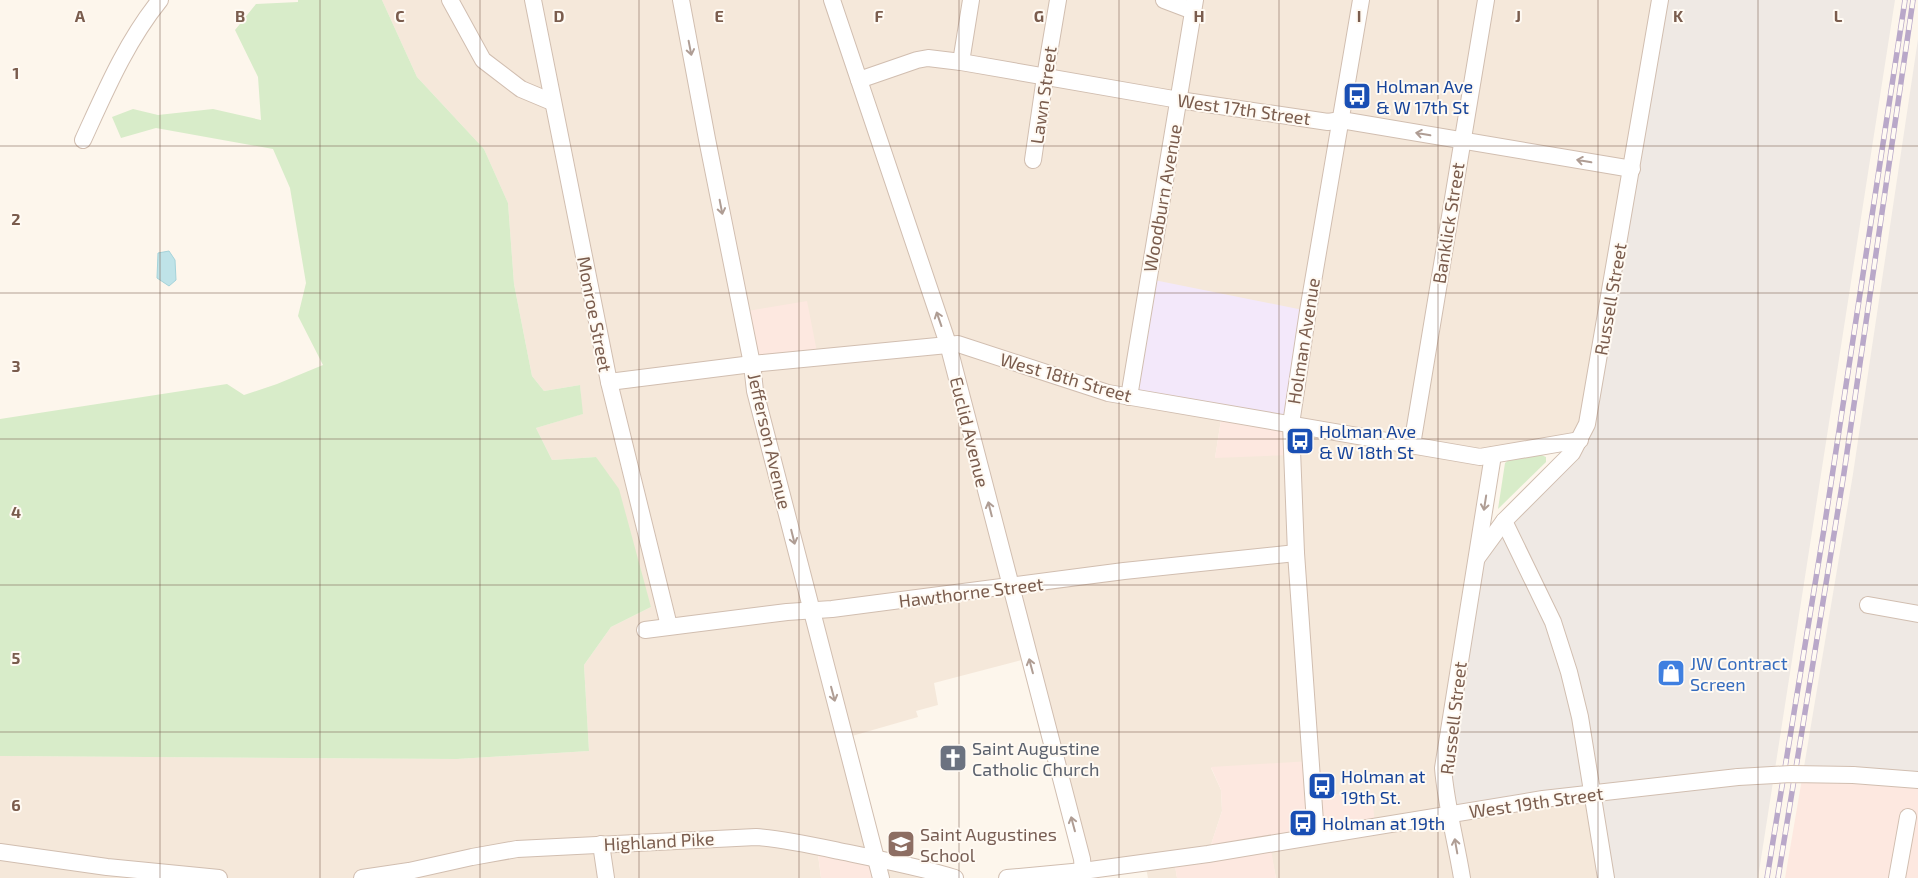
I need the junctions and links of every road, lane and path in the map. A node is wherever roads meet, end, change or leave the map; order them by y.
1 (160, 0) edge
2 (450, 0) edge
3 (533, 0) edge
4 (681, 0) edge
5 (832, 0) edge
6 (971, 0) edge
7 (1058, 0) edge
8 (1164, 0) edge
9 (1361, 0) edge
10 (1486, 0) edge
11 (1660, 0) edge
12 (1194, 5) edge
13 (961, 62) junction
14 (1045, 77) junction
15 (859, 80) junction
16 (1179, 100) junction
17 (552, 102) junction
18 (1341, 120) junction
19 (83, 140) dead end
20 (1462, 140) junction
21 (1034, 160) dead end
22 (1632, 169) junction
23 (948, 344) junction
24 (752, 364) junction
25 (609, 382) junction
26 (1129, 397) junction
27 (1290, 424) junction
28 (1580, 440) junction
29 (1412, 445) junction
30 (1493, 455) junction
31 (1504, 521) junction
32 (1296, 553) junction
33 (1477, 558) junction
34 (1012, 587) junction
35 (1868, 606) dead end
36 (811, 610) junction
37 (1918, 614) edge
38 (669, 626) junction
39 (645, 630) dead end
40 (1918, 780) edge
41 (1593, 794) junction
42 (1451, 814) junction
43 (1908, 817) dead end
44 (1316, 836) junction
45 (601, 844) junction
46 (0, 852) edge
47 (876, 858) junction
48 (1083, 871) junction
49 (219, 878) edge
50 (362, 878) edge
51 (606, 878) edge
52 (881, 878) edge
53 (955, 878) edge
54 (1007, 878) edge
55 (1028, 878) edge
56 (1462, 878) edge
57 (1606, 878) edge
58 (1898, 878) edge

1 - 19 street
2 - 17 street
3 - 17 street, Monroe Street
4 -> 24 street, Jefferson Avenue
5 - 15 street, Euclid Avenue
6 - 13 street
7 - 14 street, Lawn Street
8 - 12 street
9 - 18 street, Holman Avenue
10 - 20 street, Banklick Street
11 - 22 street, Russell Street
12 - 16 street, Woodburn Avenue
13 - 14 street, West 17th Street
13 - 15 street, West 17th Street
14 - 16 street, West 17th Street
14 - 21 street, Lawn Street
23 -> 15 street, Euclid Avenue
16 - 18 street, West 17th Street
16 - 26 street, Woodburn Avenue
17 - 25 street, Monroe Street
20 -> 18 street, West 17th Street
18 - 27 street, Holman Avenue
22 -> 20 street, West 17th Street
20 - 29 street, Banklick Street
22 - 28 street, Russell Street
23 - 24 street, West 18th Street
23 - 26 street, West 18th Street
34 -> 23 street, Euclid Avenue
24 - 25 street, West 18th Street
24 -> 36 street, Jefferson Avenue
25 - 38 street, Monroe Street
26 - 27 street, West 18th Street
27 - 29 street, West 18th Street
27 - 32 street, Holman Avenue
28 - 30 street, West 18th Street
28 - 31 street, Russell Street
29 - 30 street, West 18th Street
30 -> 33 street, Russell Street
31 - 33 street, Russell Street
31 - 41 street
32 - 34 street, Hawthorne Street
32 - 44 street, Holman Avenue
33 - 42 street, Russell Street
34 - 36 street, Hawthorne Street
48 -> 34 street, Euclid Avenue
35 - 37 street
36 - 38 street, Hawthorne Street
36 -> 47 street, Jefferson Avenue
38 - 39 street, Hawthorne Street
40 - 41 street, West 19th Street, bridge
41 - 42 street, West 19th Street
41 - 57 street
42 - 44 street, West 19th Street
56 -> 42 street, Russell Street
43 - 58 street
44 - 48 street, West 19th Street
45 - 47 street, Highland Pike
45 - 50 street, Highland Pike
45 - 51 street
46 - 49 street
47 - 52 street, Jefferson Avenue
47 - 53 street, Highland Pike
48 - 55 street, West 19th Street
54 - 55 street, West 19th Street

